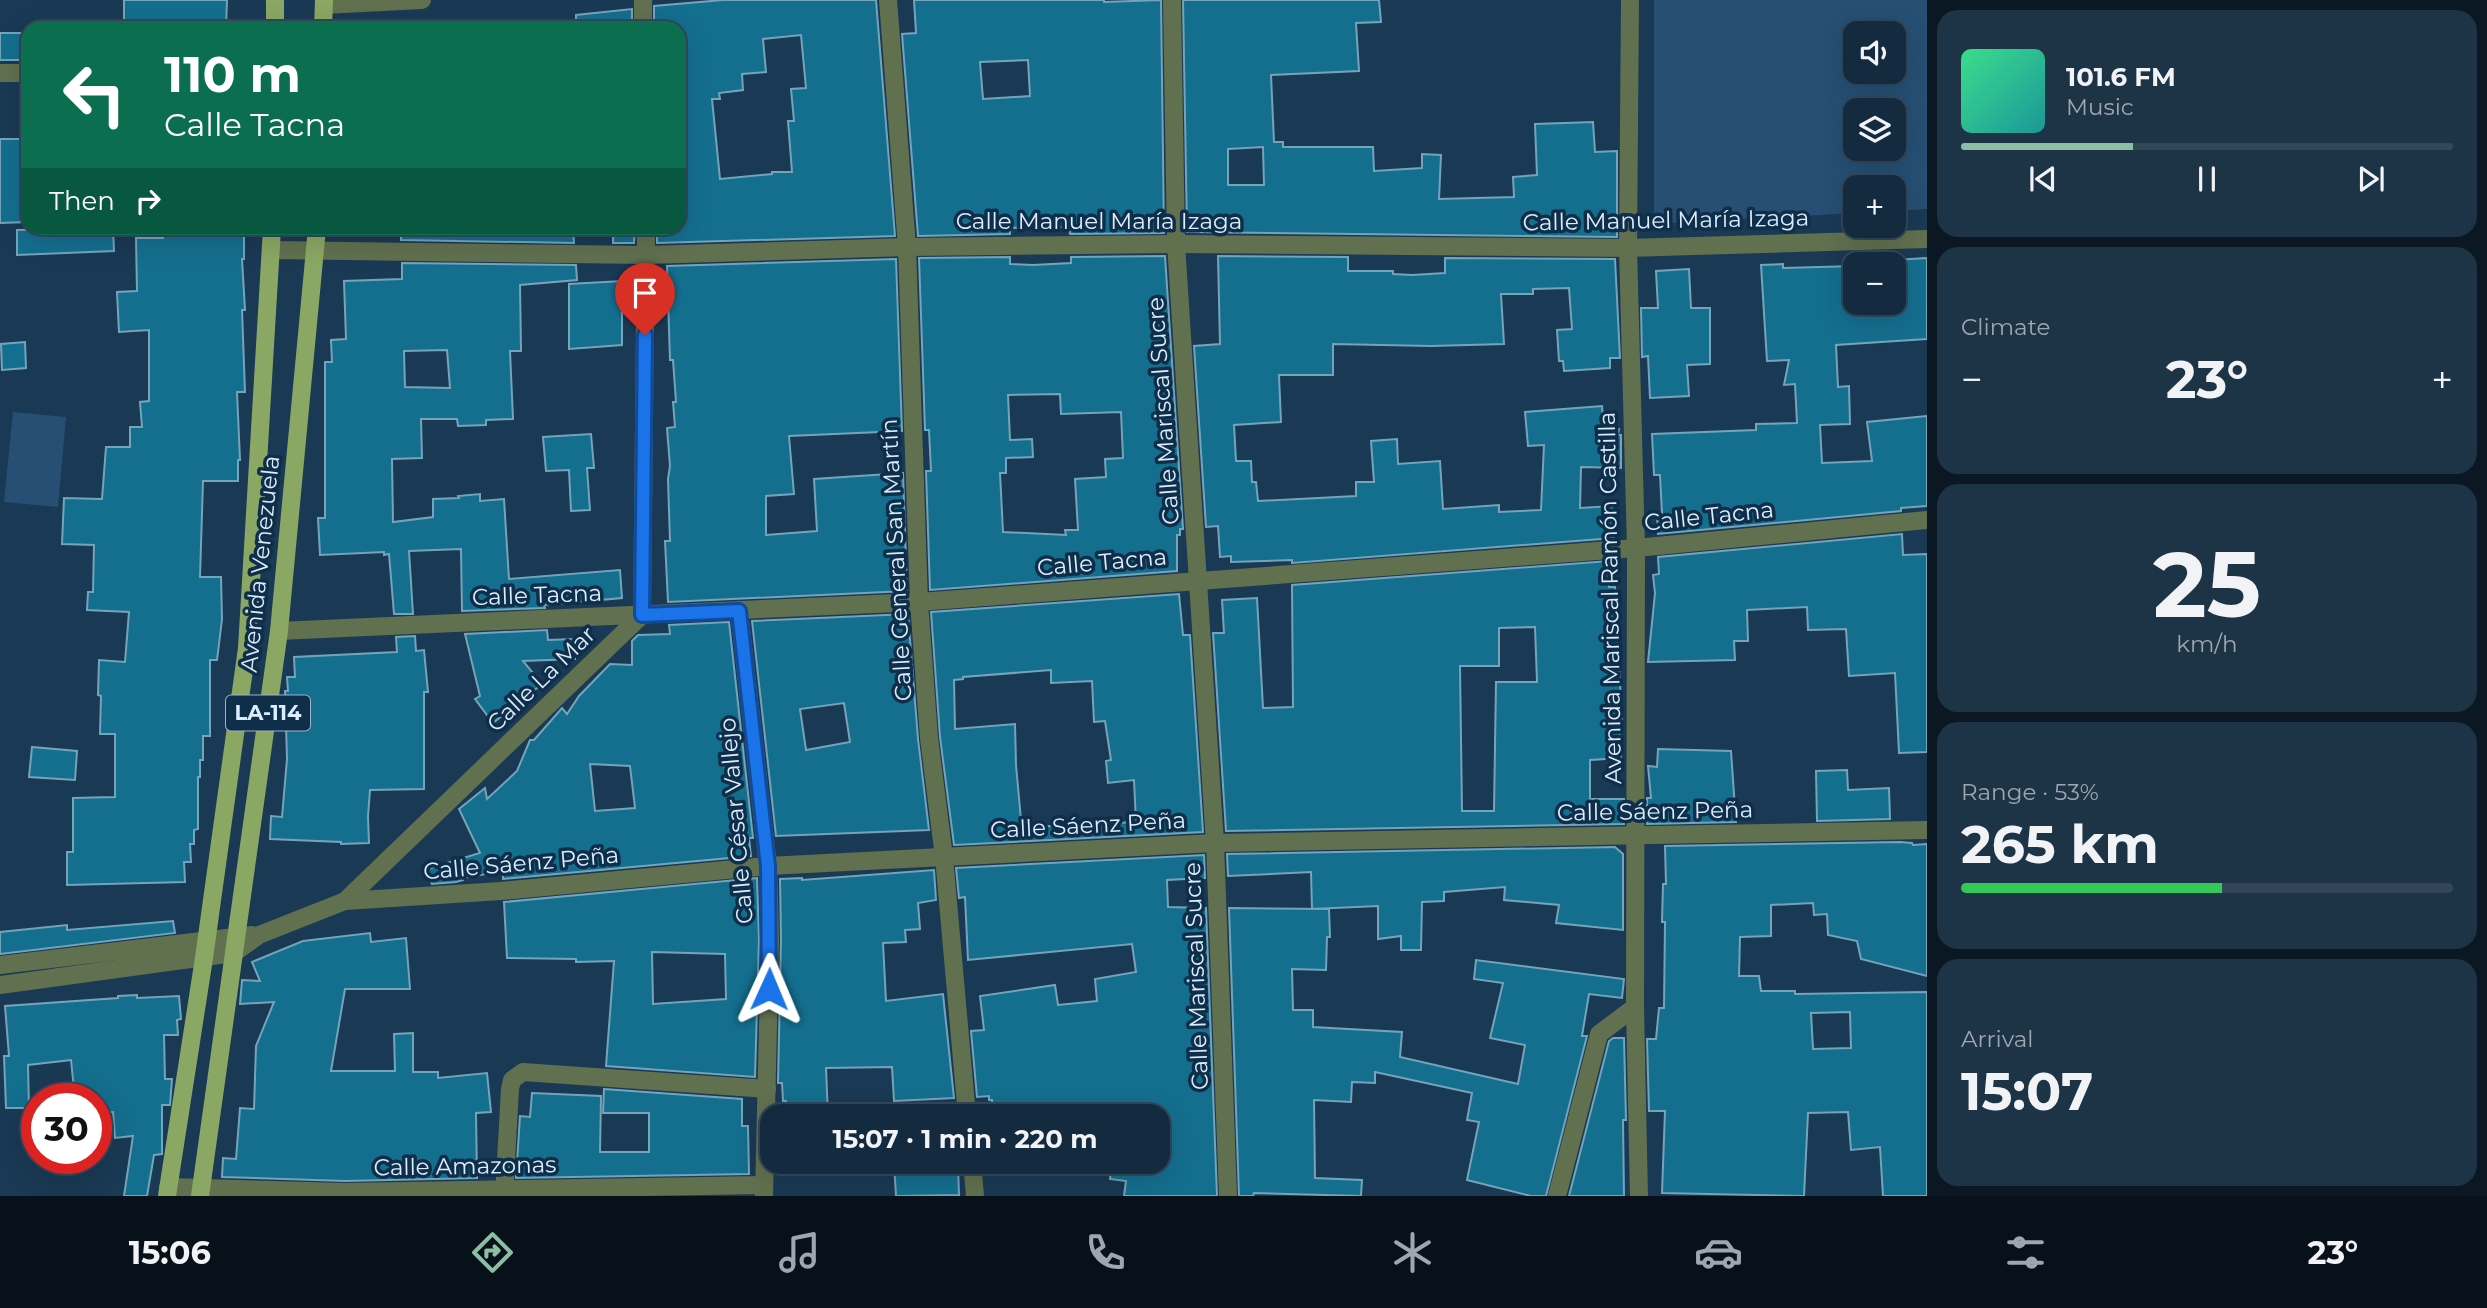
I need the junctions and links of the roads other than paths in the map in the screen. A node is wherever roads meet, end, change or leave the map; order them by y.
1 (275, 0) edge
2 (422, 0) edge
3 (643, 0) edge
4 (888, 0) edge
5 (1172, 0) edge
6 (1630, 0) edge
7 (324, 3) edge
8 (275, 21) edge
9 (323, 21) edge
10 (643, 21) edge
11 (0, 73) edge
12 (21, 73) edge
13 (272, 235) edge
14 (317, 235) edge
15 (646, 235) edge
16 (1927, 239) edge
17 (1176, 244) junction
18 (907, 247) junction
19 (1628, 248) junction
20 (272, 250) junction
21 (316, 250) junction
22 (646, 255) junction
23 (1927, 520) edge
24 (1636, 548) junction
25 (1199, 579) junction
26 (919, 602) junction
27 (739, 611) junction
28 (642, 615) junction
29 (279, 631) junction
30 (1927, 830) edge
31 (1637, 836) junction
32 (1215, 843) junction
33 (944, 857) junction
34 (768, 866) junction
35 (345, 901) junction
36 (206, 939) junction
37 (236, 944) junction
38 (204, 958) junction
39 (0, 965) edge
40 (0, 985) edge
41 (1636, 1007) junction
42 (767, 1089) junction
43 (966, 1104) edge
44 (973, 1174) edge
45 (763, 1190) edge
46 (168, 1191) edge
47 (200, 1192) edge
48 (505, 1193) edge
49 (345, 1194) edge
50 (975, 1196) edge
51 (1228, 1196) edge
52 (1557, 1196) edge
53 (1639, 1196) edge

1 - 8 main road
2 - 7 street
3 - 10 street
4 - 18 street, Calle General San Martín
5 - 17 street, Calle Mariscal Sucre
6 - 19 street, Avenida Mariscal Ramón Castilla
7 - 9 main road
11 - 12 street
13 - 20 main road, Avenida Venezuela / LA-114
14 - 21 main road, Avenida Venezuela / LA-114
15 - 22 street
16 - 19 street, Calle Manuel María Izaga
17 - 18 street, Calle Manuel María Izaga
17 - 19 street, Calle Manuel María Izaga
17 - 25 street, Calle Mariscal Sucre
18 - 22 street, Calle Manuel María Izaga
18 - 26 street, Calle General San Martín
19 - 24 street, Avenida Mariscal Ramón Castilla
20 - 21 street, Calle Manuel María Izaga
20 - 36 main road, Avenida Venezuela / LA-114
21 - 22 street, Calle Manuel María Izaga
21 - 29 main road, Avenida Venezuela / LA-114
22 - 28 street
23 - 24 street, Calle Tacna
24 - 25 street, Calle Tacna
24 - 31 street, Avenida Mariscal Ramón Castilla
25 - 26 street, Calle Tacna
25 - 32 street, Calle Mariscal Sucre
26 - 27 street, Calle Tacna
26 - 33 street, Calle General San Martín
27 - 28 street, Calle Tacna
27 - 34 street, Calle César Vallejo
28 - 29 street, Calle Tacna
28 - 35 street, Calle La Mar
29 - 37 main road, Avenida Venezuela / LA-114
30 - 31 street, Calle Sáenz Peña
31 - 32 street, Calle Sáenz Peña
31 - 41 street, Avenida Mariscal Ramón Castilla
32 - 33 street, Calle Sáenz Peña
32 - 51 street, Calle Mariscal Sucre
33 - 34 street, Calle Sáenz Peña
33 - 43 street, Calle General San Martín
34 - 35 street, Calle Sáenz Peña
34 - 42 street, Calle César Vallejo
35 - 37 street, Calle Sáenz Peña
36 - 37 street, Calle Sáenz Peña
36 - 38 main road, Avenida Venezuela / LA-114
36 - 39 street, Calle Sáenz Peña
37 - 38 street, Calle Sáenz Peña
37 - 47 main road, Avenida Venezuela / LA-114
38 - 40 street, Calle Sáenz Peña
38 - 46 main road, Avenida Venezuela / LA-114
41 - 52 street
41 - 53 street, Avenida Mariscal Ramón Castilla
42 - 45 street, Calle César Vallejo
42 - 48 street
44 - 50 street
45 - 48 street, Calle Amazonas
46 - 47 street, Calle Amazonas
47 - 49 street, Calle Amazonas
48 - 49 street, Calle Amazonas

